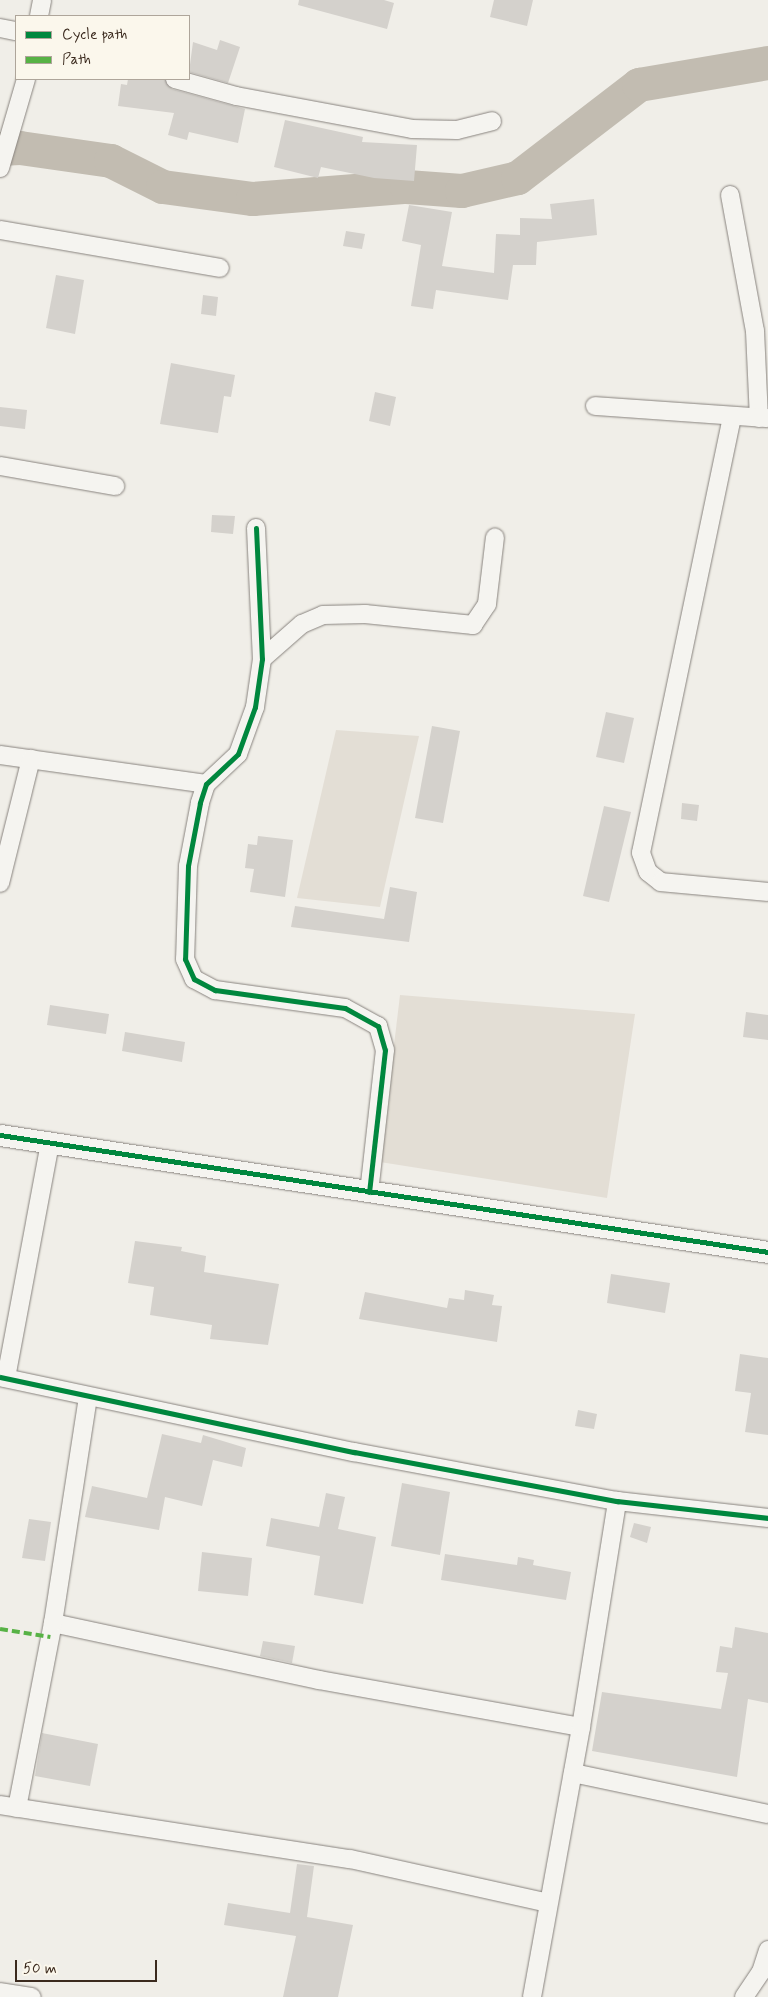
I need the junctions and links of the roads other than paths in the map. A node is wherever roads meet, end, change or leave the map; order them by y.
1 (42, 0) edge
2 (38, 15) edge
3 (0, 28) edge
4 (15, 31) edge
5 (26, 80) edge
6 (179, 80) edge
7 (492, 121) dead end
8 (0, 168) edge
9 (730, 196) dead end
10 (0, 230) edge
11 (220, 268) dead end
12 (595, 406) dead end
13 (732, 417) junction
14 (764, 418) edge
15 (0, 466) edge
16 (115, 486) dead end
17 (256, 528) dead end
18 (495, 537) dead end
19 (262, 659) junction
20 (0, 755) edge
21 (31, 759) junction
22 (206, 784) junction
23 (0, 883) edge
24 (768, 892) edge
25 (0, 1135) edge
26 (50, 1142) junction
27 (369, 1192) junction
28 (768, 1252) edge
29 (3, 1378) edge
30 (88, 1398) junction
31 (617, 1501) junction
32 (768, 1518) edge
33 (53, 1622) junction
34 (581, 1727) junction
35 (573, 1773) junction
36 (8, 1806) edge
37 (768, 1814) edge
38 (548, 1903) junction
39 (768, 1950) edge
40 (0, 1992) edge
41 (32, 1997) edge
42 (532, 1997) edge
43 (744, 1997) edge

1 - 2 street
3 - 4 street
5 - 8 street
6 - 7 street
9 - 14 street
10 - 11 street
12 - 13 street
13 - 14 street
13 - 24 street
15 - 16 street
17 - 19 street
18 - 19 street
19 - 22 street
20 - 21 street
21 - 22 street
21 - 23 street
22 - 27 street
25 - 26 street
26 - 27 street
26 - 29 street
27 - 28 street
29 - 30 street
30 - 31 street
30 - 33 street
31 - 32 street
31 - 34 street
33 - 34 street
33 - 36 street
34 - 35 street
35 - 37 street
35 - 38 street
36 - 38 street
38 - 42 street
39 - 43 street
40 - 41 street

